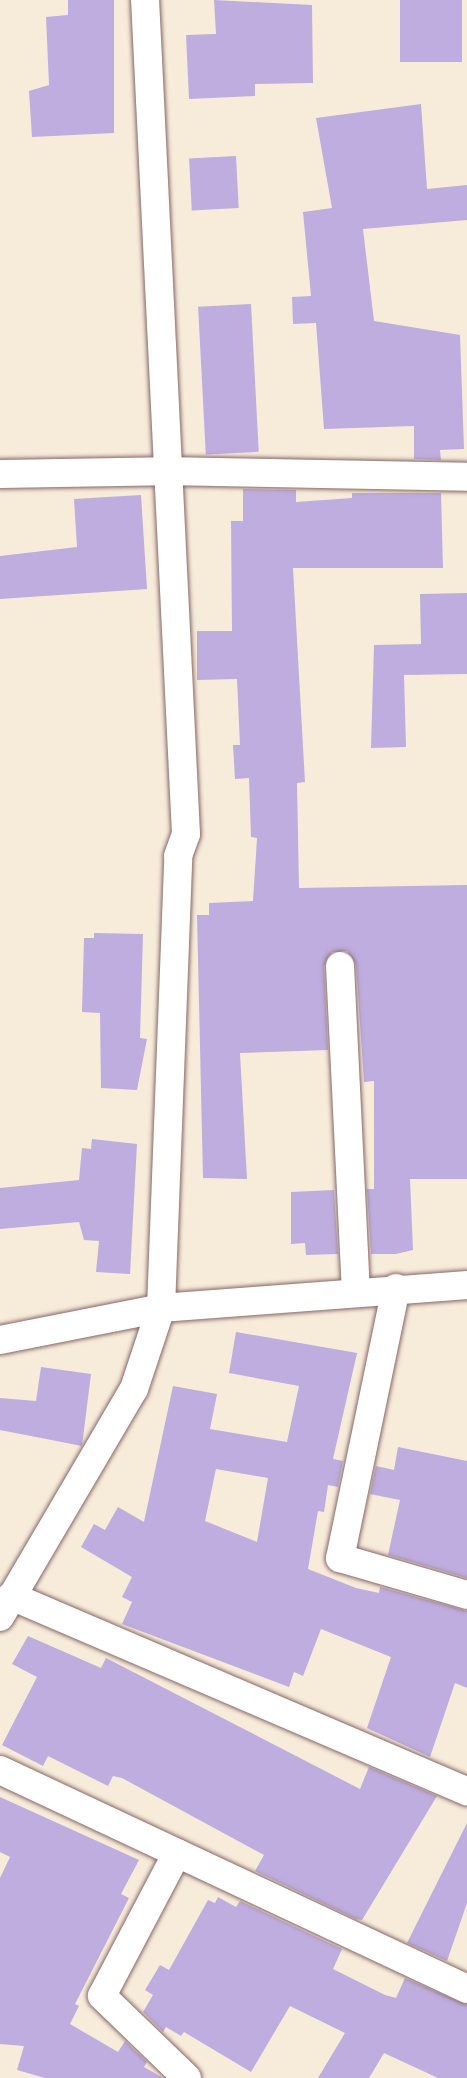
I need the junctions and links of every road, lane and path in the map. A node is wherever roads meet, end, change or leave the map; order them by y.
1 (145, 0) edge
2 (164, 471) junction
3 (0, 474) edge
4 (467, 477) edge
5 (340, 966) dead end
6 (467, 1286) edge
7 (396, 1288) junction
8 (356, 1292) junction
9 (161, 1308) junction
10 (0, 1340) edge
11 (467, 1595) edge
12 (5, 1606) edge
13 (0, 1770) edge
14 (467, 1791) edge
15 (177, 1853) junction
16 (467, 1989) edge
17 (187, 2078) edge

1 - 2 street
2 - 3 street
2 - 4 street
2 - 9 street
5 - 8 street
6 - 7 street
7 - 8 street
7 - 11 street
8 - 9 street
9 - 10 street
9 - 12 street
12 - 14 street
13 - 15 street
15 - 16 street
15 - 17 street

